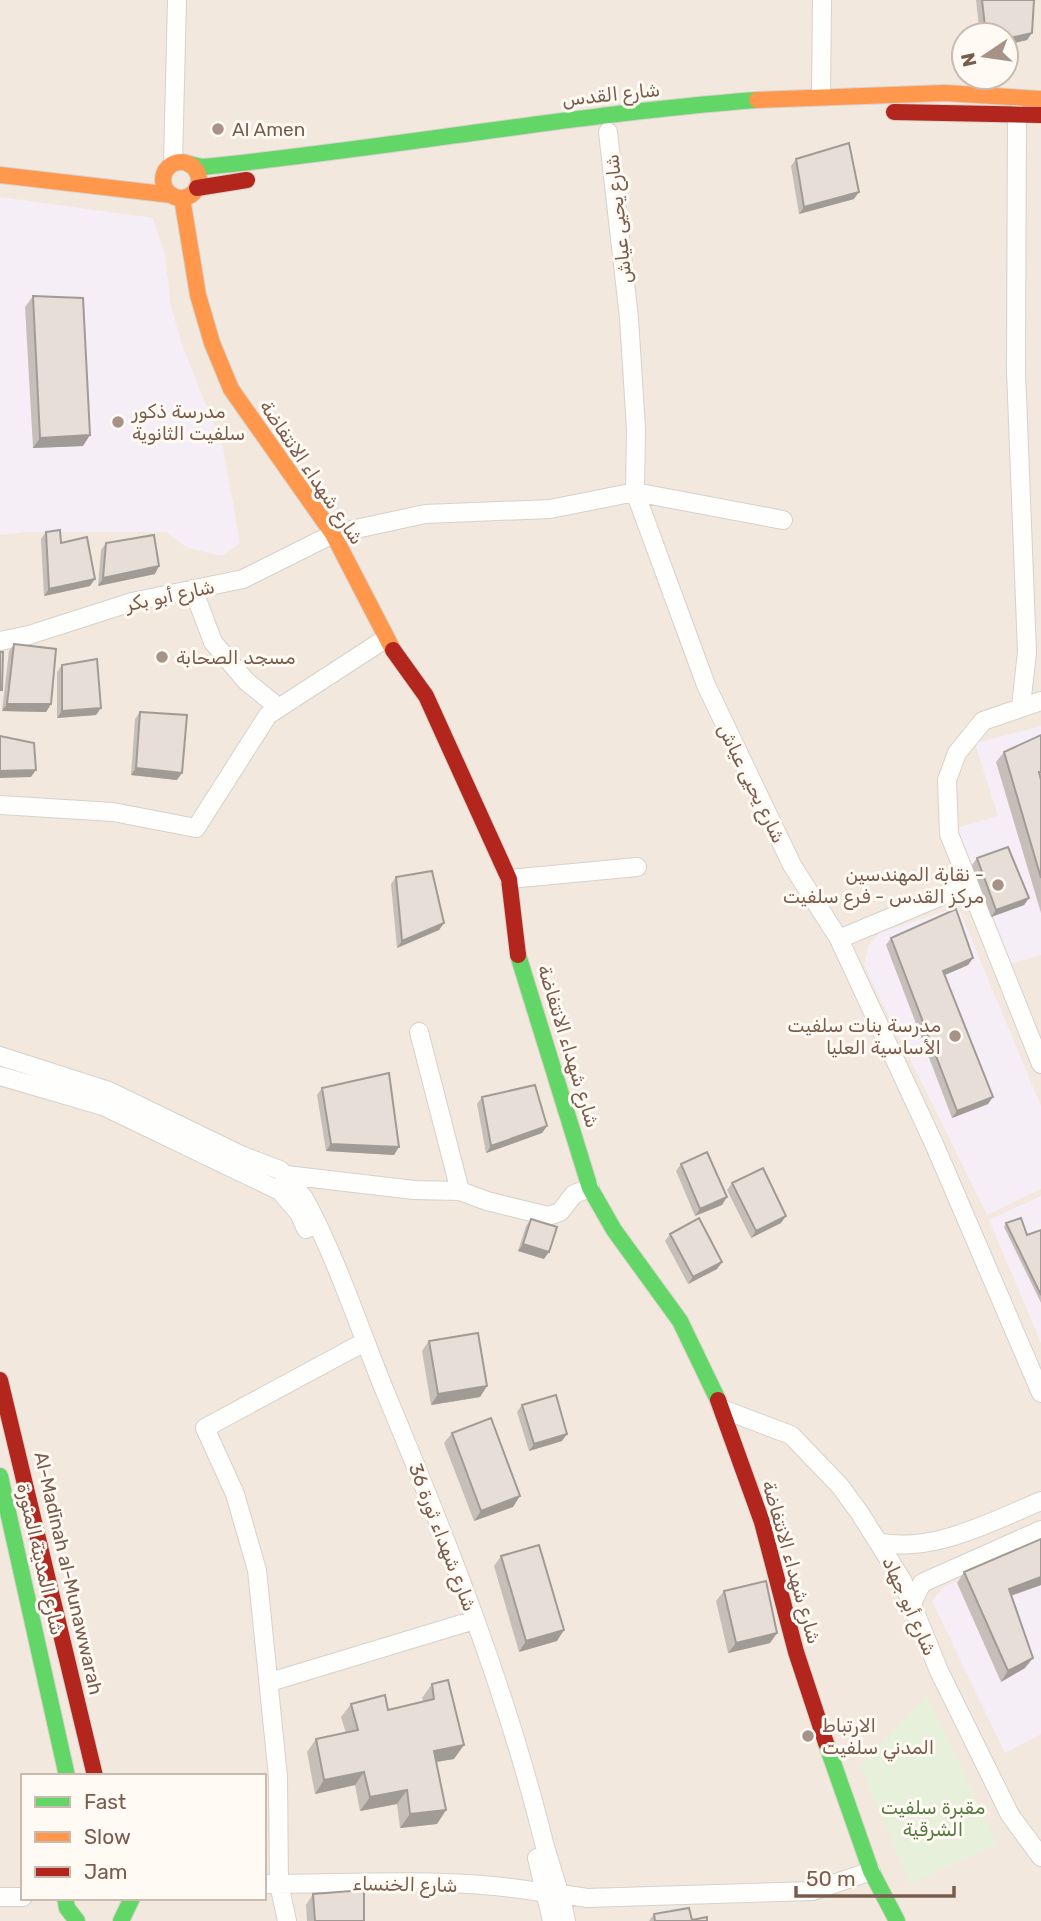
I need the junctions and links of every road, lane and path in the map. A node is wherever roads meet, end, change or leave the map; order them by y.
1 (177, 0) edge
2 (822, 0) edge
3 (821, 94) junction
4 (1041, 99) edge
5 (1017, 113) junction
6 (1041, 115) edge
7 (782, 116) dead end
8 (609, 132) dead end
9 (0, 158) edge
10 (176, 166) junction
11 (0, 175) edge
12 (262, 178) dead end
13 (197, 188) junction
14 (177, 197) junction
15 (635, 492) junction
16 (783, 520) dead end
17 (333, 534) junction
18 (193, 589) junction
19 (385, 639) junction
20 (0, 641) edge
21 (1041, 701) edge
22 (1021, 706) junction
23 (279, 708) junction
24 (0, 805) edge
25 (636, 867) dead end
26 (509, 879) junction
27 (968, 886) junction
28 (839, 939) junction
29 (419, 1032) dead end
30 (0, 1056) edge
31 (1041, 1064) edge
32 (0, 1076) edge
33 (282, 1179) junction
34 (328, 1180) junction
35 (590, 1188) junction
36 (460, 1191) junction
37 (312, 1212) junction
38 (358, 1346) junction
39 (0, 1380) edge
40 (1041, 1392) edge
41 (722, 1409) junction
42 (1, 1480) edge
43 (1041, 1501) edge
44 (1041, 1530) edge
45 (878, 1542) junction
46 (912, 1603) junction
47 (468, 1622) junction
48 (270, 1682) junction
49 (66, 1774) edge
50 (95, 1774) edge
51 (1041, 1857) edge
52 (871, 1871) junction
53 (272, 1884) edge
54 (553, 1893) junction
55 (0, 1897) edge
56 (21, 1897) edge
57 (66, 1900) edge
58 (131, 1900) edge
59 (74, 1919) edge
60 (121, 1921) edge
61 (288, 1921) edge
62 (552, 1921) edge
63 (566, 1921) edge
64 (897, 1921) edge

1 - 10 street
2 - 3 street
3 - 4 main road, شارع القدس
3 - 10 main road, شارع القدس
5 - 6 main road
5 - 7 main road
5 - 22 street
8 - 15 street, شارع يحيى عياش
9 - 10 main road, شارع القدس
10 - 13 main road
10 - 14 main road, شارع شهداء الانتفاضة
11 - 14 main road
12 - 13 main road
13 - 14 main road
14 - 17 main road, شارع شهداء الانتفاضة
15 - 16 street
15 - 17 street, شارع أبو بكر
15 - 28 street, شارع يحيى عياش
17 - 18 street, شارع أبو بكر
17 - 19 main road, شارع شهداء الانتفاضة
18 - 20 street, شارع أبو بكر
18 - 23 street
19 - 23 street
19 - 26 main road, شارع شهداء الانتفاضة
21 - 22 street
22 - 27 street
23 - 24 street
25 - 26 street
26 - 35 main road, شارع شهداء الانتفاضة
27 - 28 street
27 - 31 street
28 - 40 street, شارع يحيى عياش
29 - 36 street
30 - 33 street
32 - 33 street
33 - 34 street
33 - 37 street, شارع شهداء ثورة 36
33 - 38 street, شارع شهداء ثورة 36
34 - 36 street
34 - 37 street
35 - 36 street
35 - 41 main road, شارع شهداء الانتفاضة
37 - 54 street, شارع شهداء ثورة 36
38 - 47 street, شارع شهداء ثورة 36
38 - 48 street
39 - 50 main road, Al-Madīnah al-Munawwarah
41 - 45 street, شارع أبو جهاد
41 - 52 main road, شارع شهداء الانتفاضة
42 - 49 main road, شارع المدينة المنورة
43 - 45 street
44 - 46 street
45 - 46 street, شارع أبو جهاد
46 - 51 street, شارع أبو جهاد
47 - 48 street
47 - 54 street, شارع شهداء ثورة 36
48 - 53 street
52 - 54 street, شارع الخنساء
52 - 64 main road, شارع شهداء الانتفاضة
53 - 54 street, شارع الخنساء
53 - 61 street
54 - 62 street, شارع شهداء ثورة 36
54 - 63 street, شارع شهداء ثورة 36
55 - 56 street
57 - 59 main road
58 - 60 main road

